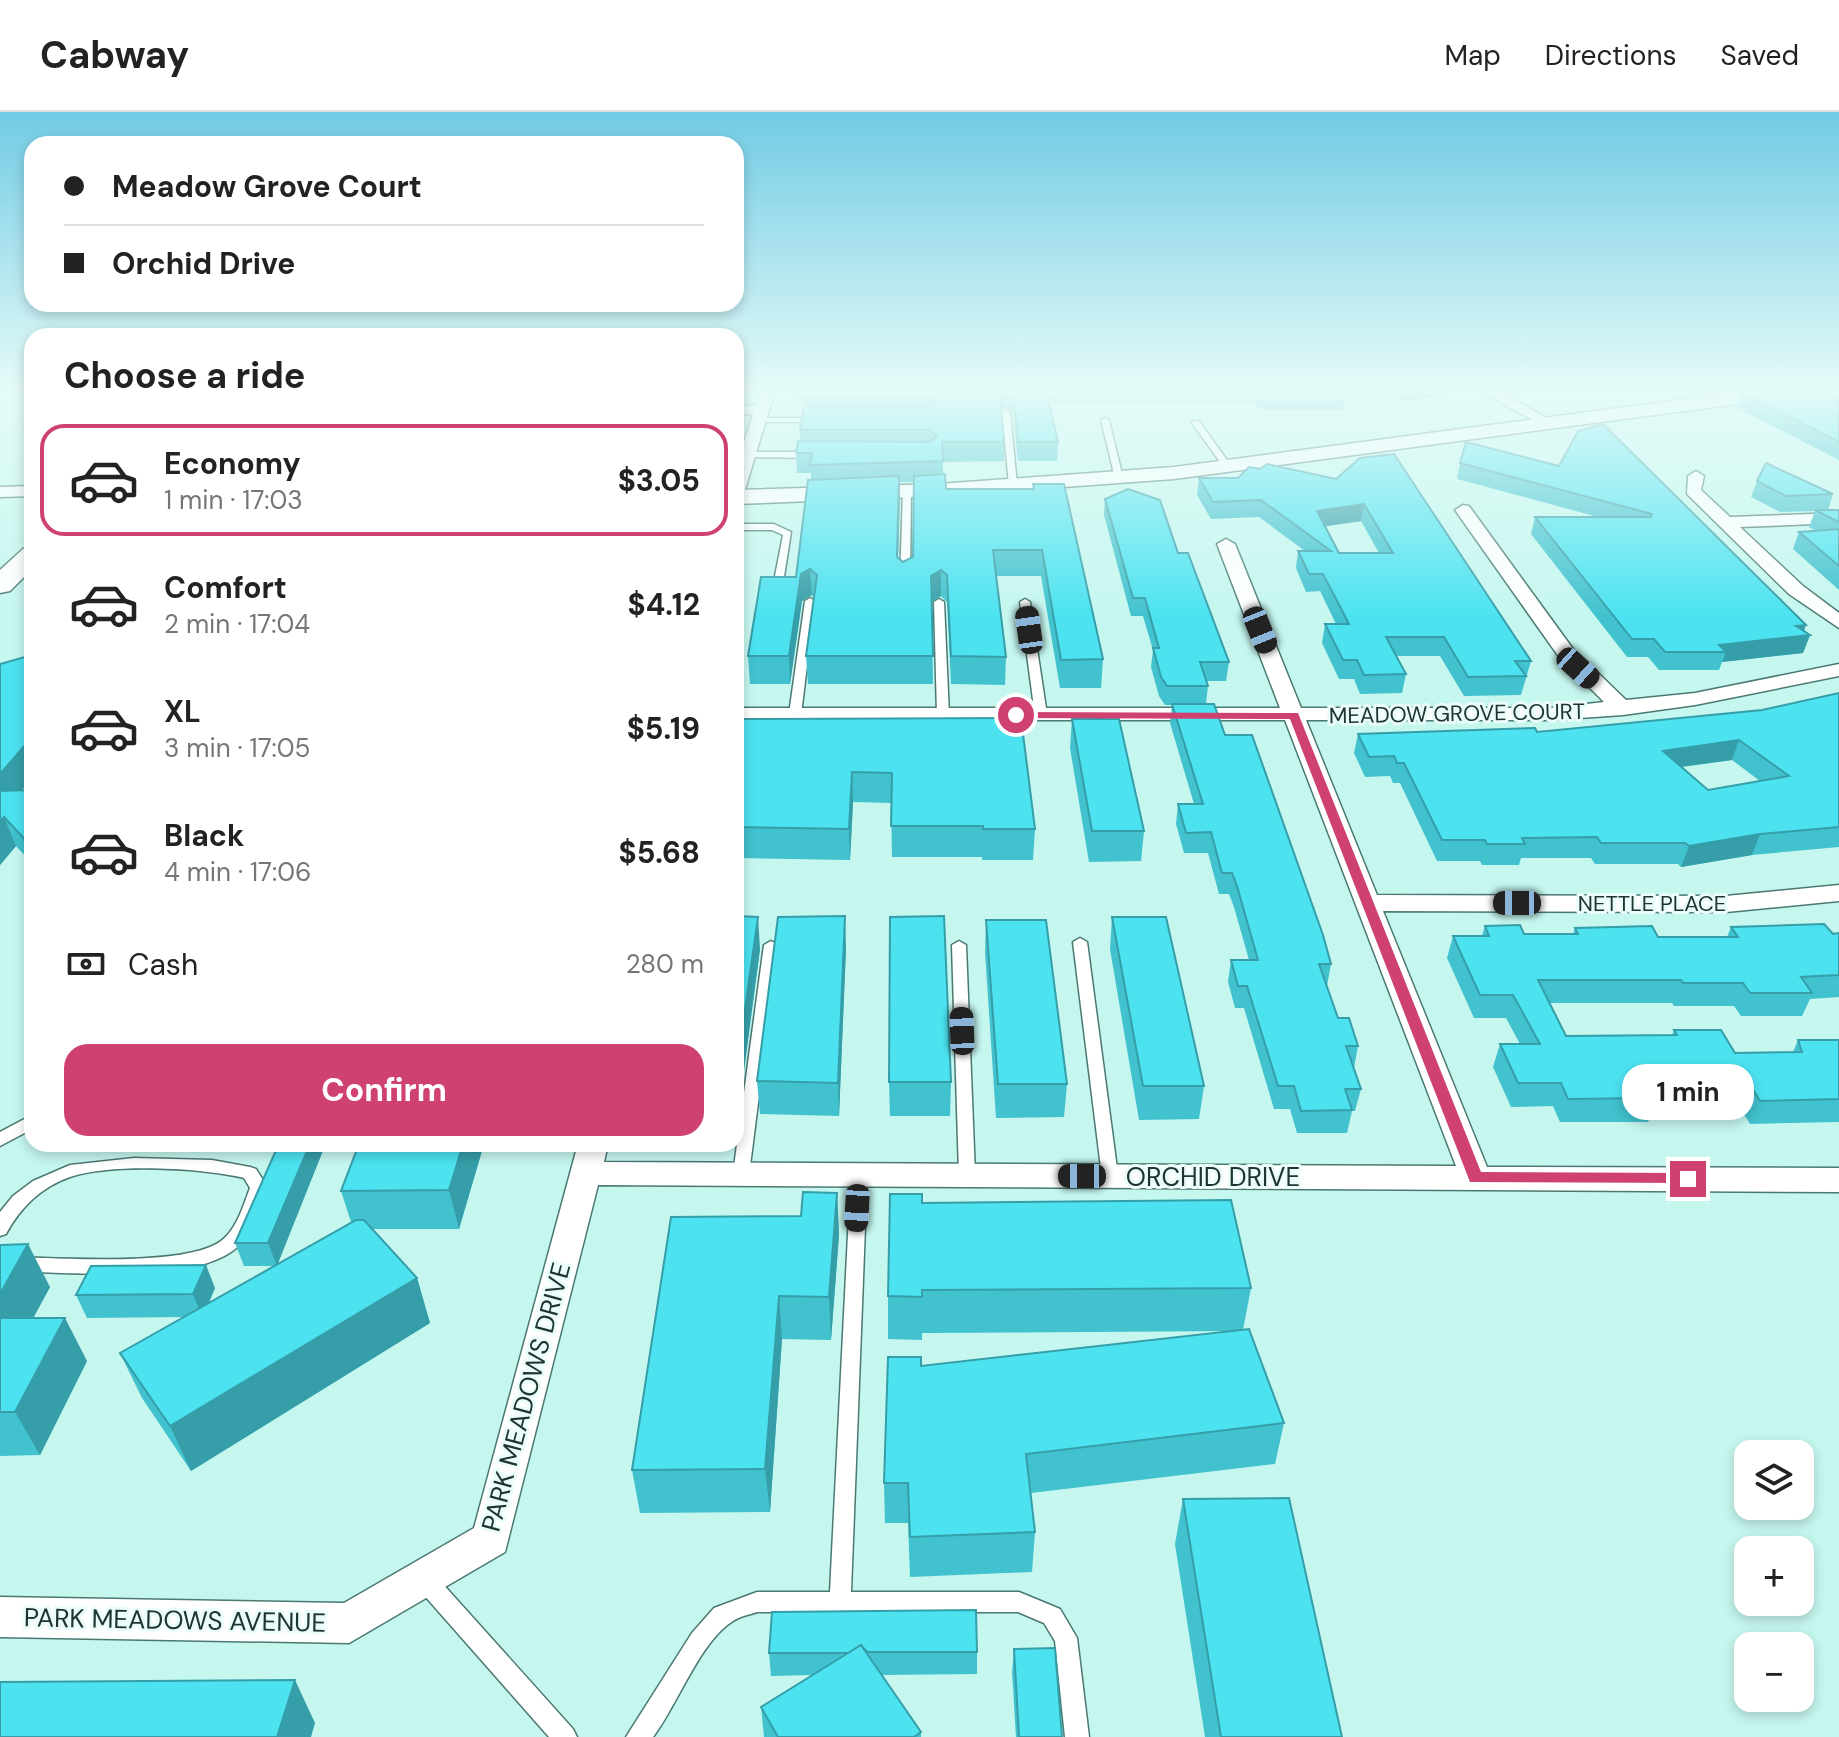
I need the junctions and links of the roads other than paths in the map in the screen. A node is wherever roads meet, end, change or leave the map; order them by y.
1 (1011, 466) edge
2 (1116, 466) edge
3 (1236, 466) edge
4 (1228, 467) joint
5 (1696, 476) dead end
6 (1119, 478) junction
7 (1013, 485) junction
8 (24, 491) edge
9 (907, 491) junction
10 (0, 492) edge
11 (744, 495) edge
12 (1463, 510) dead end
13 (1839, 518) edge
14 (1726, 522) junction
15 (744, 527) edge
16 (1226, 544) dead end
17 (779, 581) edge
18 (905, 583) edge
19 (810, 601) edge
20 (939, 602) dead end
21 (1025, 602) dead end
22 (1839, 622) edge
23 (1839, 670) edge
24 (1623, 709) junction
25 (744, 714) edge
26 (795, 714) junction
27 (943, 715) junction
28 (1041, 715) junction
29 (1294, 716) junction
30 (1839, 893) edge
31 (1368, 903) junction
32 (1080, 942) dead end
33 (771, 945) edge
34 (959, 945) dead end
35 (24, 1126) edge
36 (0, 1140) edge
37 (744, 1151) edge
38 (744, 1152) edge
39 (589, 1158) edge
40 (741, 1174) junction
41 (859, 1175) junction
42 (967, 1175) junction
43 (1110, 1176) junction
44 (1476, 1178) junction
45 (1839, 1180) edge
46 (1, 1222) edge
47 (0, 1256) edge
48 (424, 1579) junction
49 (840, 1602) junction
50 (0, 1617) edge
51 (349, 1623) joint
52 (565, 1737) edge
53 (638, 1737) edge
54 (1077, 1737) edge

1 - 7 lane
2 - 6 lane
3 - 4 street
4 - 6 street
5 - 14 street
6 - 7 street
7 - 9 street
8 - 10 street
9 - 11 street
9 - 18 lane
12 - 24 street
13 - 14 street
14 - 22 street
15 - 17 lane
16 - 29 street
19 - 26 lane
20 - 27 lane
21 - 28 lane
23 - 24 street, MEADOW GROVE COURT
24 - 29 street, MEADOW GROVE COURT
25 - 26 street, MEADOW GROVE COURT
26 - 27 street, MEADOW GROVE COURT
27 - 28 street, MEADOW GROVE COURT
28 - 29 street, MEADOW GROVE COURT
29 - 31 street
30 - 31 street, NETTLE PLACE
31 - 44 street
32 - 43 lane
33 - 37 lane
34 - 42 lane
35 - 36 lane
38 - 40 lane
39 - 40 street, ORCHID DRIVE
39 - 48 street, PARK MEADOWS DRIVE
40 - 41 street, ORCHID DRIVE
41 - 42 street, ORCHID DRIVE
41 - 49 lane
42 - 43 street, ORCHID DRIVE
43 - 44 street, ORCHID DRIVE
44 - 45 street, ORCHID DRIVE
46 - 47 lane
48 - 51 street, PARK MEADOWS DRIVE
48 - 52 lane
49 - 53 lane
49 - 54 lane
50 - 51 street, PARK MEADOWS AVENUE

